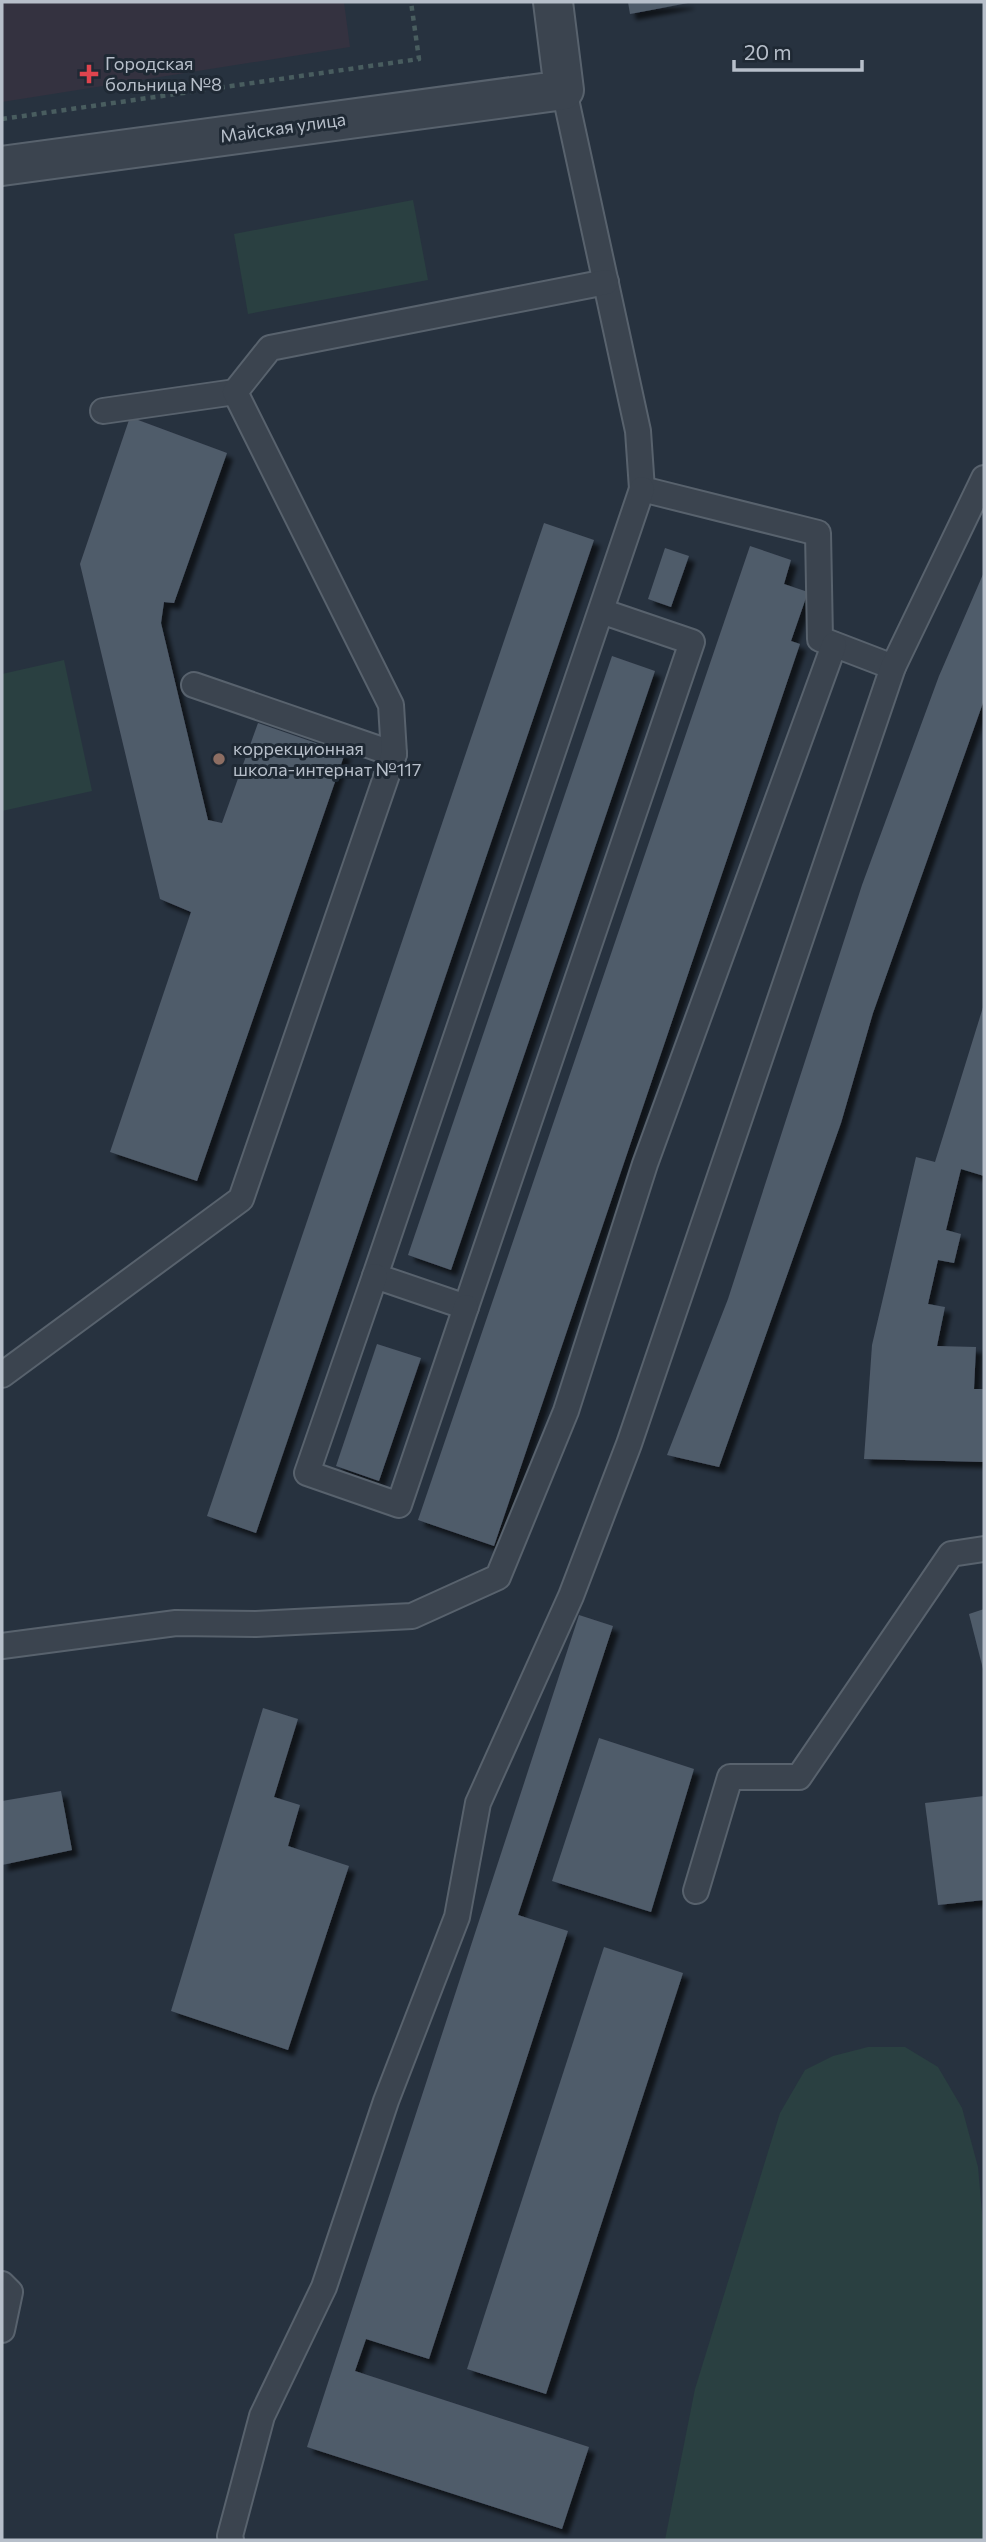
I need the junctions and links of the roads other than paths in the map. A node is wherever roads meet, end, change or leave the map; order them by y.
1 (553, 2) edge
2 (564, 90) junction
3 (2, 166) edge
4 (606, 282) junction
5 (235, 392) junction
6 (103, 411) dead end
7 (984, 478) edge
8 (642, 489) junction
9 (601, 611) junction
10 (834, 645) junction
11 (893, 667) junction
12 (194, 685) dead end
13 (394, 754) junction
14 (375, 1276) junction
15 (466, 1307) junction
16 (2, 1375) edge
17 (984, 1549) edge
18 (2, 1646) edge
19 (696, 1891) dead end
20 (2, 2284) edge
21 (2, 2330) edge
22 (231, 2540) edge

1 - 2 street
2 - 3 street, Майская улица
2 - 4 lane
4 - 5 lane
4 - 8 lane
5 - 6 lane
5 - 13 lane
7 - 11 lane
8 - 9 lane
8 - 10 lane
9 - 14 lane
9 - 15 lane
10 - 11 lane
10 - 18 lane
11 - 22 lane
12 - 13 lane
13 - 16 lane
14 - 15 lane
14 - 15 lane
17 - 19 lane
20 - 21 lane

